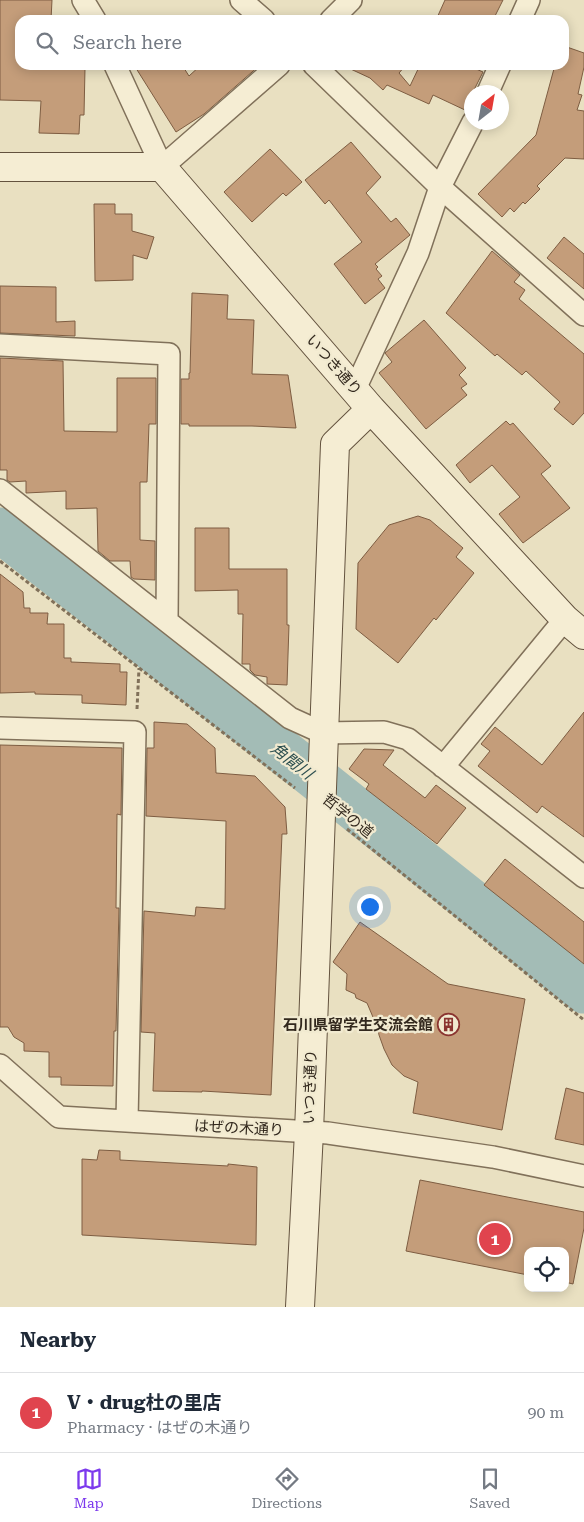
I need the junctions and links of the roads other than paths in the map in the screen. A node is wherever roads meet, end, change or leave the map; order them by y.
1 (83, 0) edge
2 (241, 0) edge
3 (351, 0) edge
4 (529, 0) edge
5 (92, 15) edge
6 (258, 15) edge
7 (336, 15) edge
8 (522, 15) edge
9 (117, 70) edge
10 (273, 70) edge
11 (319, 70) edge
12 (498, 70) edge
13 (491, 85) edge
14 (470, 130) edge
15 (0, 167) edge
16 (162, 167) junction
17 (440, 187) junction
18 (584, 315) edge
19 (0, 345) edge
20 (363, 399) junction
21 (0, 490) edge
22 (167, 620) junction
23 (575, 627) edge
24 (0, 728) edge
25 (323, 746) junction
26 (443, 767) junction
27 (584, 877) edge
28 (0, 1065) edge
29 (127, 1121) junction
30 (309, 1132) junction
31 (584, 1176) edge
32 (300, 1307) edge

1 - 5 street
2 - 6 street
3 - 7 street
4 - 8 street
9 - 16 street
10 - 16 street
11 - 17 street
12 - 13 street
14 - 17 street
15 - 16 street
16 - 20 street, いつき通り
17 - 18 street
17 - 20 street
19 - 22 street
20 - 23 street
20 - 25 street, いつき通り
21 - 22 street
22 - 25 street
23 - 26 street
24 - 29 street
25 - 26 street
25 - 30 street, いつき通り
26 - 27 street
28 - 29 street, はぜの木通り
29 - 30 street, はぜの木通り
30 - 31 street, はぜの木通り
30 - 32 street, いつき通り

